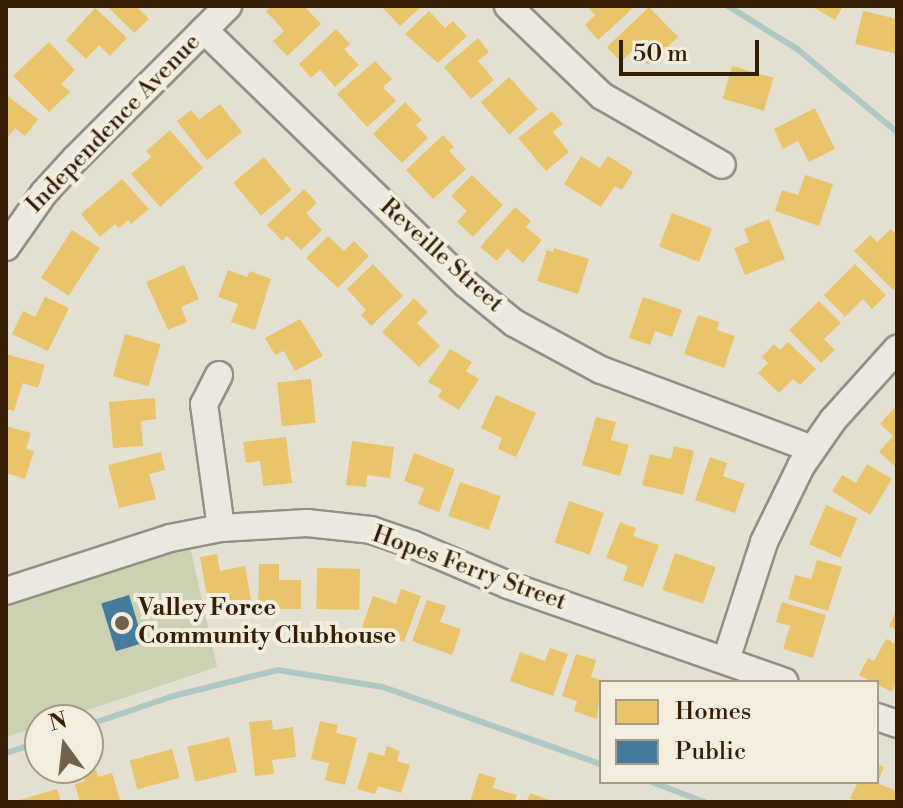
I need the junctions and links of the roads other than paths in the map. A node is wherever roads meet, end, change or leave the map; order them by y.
1 (228, 6) edge
2 (508, 6) edge
3 (204, 30) junction
4 (722, 165) dead end
5 (6, 247) edge
6 (897, 349) edge
7 (219, 375) dead end
8 (812, 449) junction
9 (221, 528) junction
10 (6, 591) edge
11 (726, 660) junction
12 (780, 680) edge

1 - 3 street, Independence Avenue
2 - 4 street
3 - 5 street, Independence Avenue
3 - 8 street, Reveille Street
6 - 8 street
7 - 9 street
8 - 11 street
9 - 10 street, Hopes Ferry Street
9 - 11 street, Hopes Ferry Street
11 - 12 street, Hopes Ferry Street

